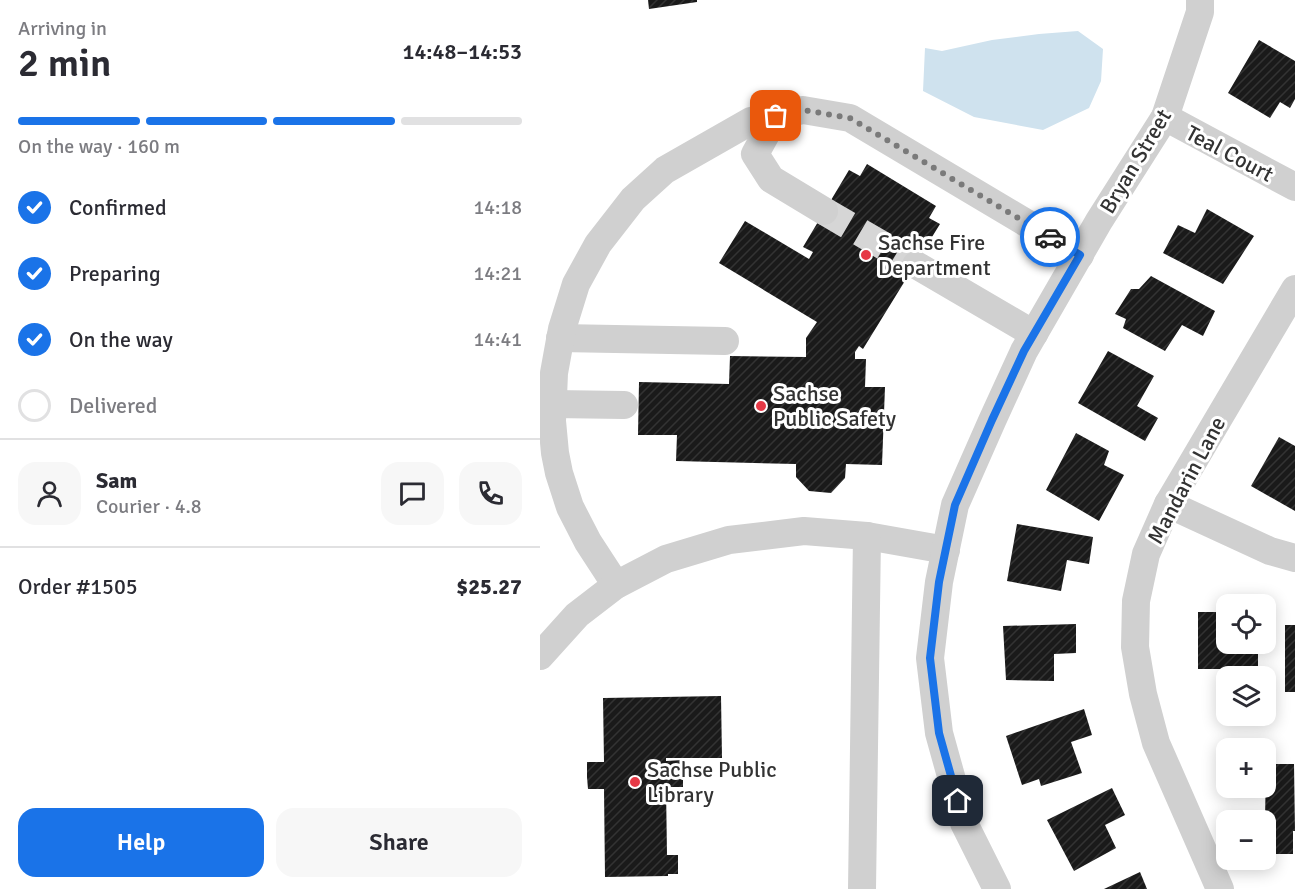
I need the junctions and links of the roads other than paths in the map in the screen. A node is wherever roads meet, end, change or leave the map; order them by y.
1 (1200, 0) edge
2 (776, 116) junction
3 (1165, 117) junction
4 (1295, 187) edge
5 (824, 211) tunnel mouth
6 (1080, 255) junction
7 (916, 265) tunnel mouth
8 (1295, 289) edge
9 (1034, 334) junction
10 (560, 338) junction
11 (725, 341) dead end
12 (553, 404) junction
13 (624, 405) dead end
14 (1168, 504) junction
15 (867, 536) junction
16 (946, 550) junction
17 (1295, 558) edge
18 (616, 585) junction
19 (540, 656) edge
20 (862, 889) edge
21 (997, 889) edge
22 (1220, 889) edge

1 - 3 street, Bryan Street
2 - 5 street
2 - 6 street
2 - 10 street
3 - 4 street, Teal Court
3 - 6 street, Bryan Street
6 - 9 street, Bryan Street
7 - 9 street
8 - 14 street, Mandarin Lane
9 - 16 street, Bryan Street
10 - 11 street
10 - 12 street
12 - 13 street
12 - 18 street
14 - 17 street
14 - 22 street, Mandarin Lane
15 - 16 street
15 - 18 street
15 - 20 street
16 - 21 street, Bryan Street
18 - 19 street

